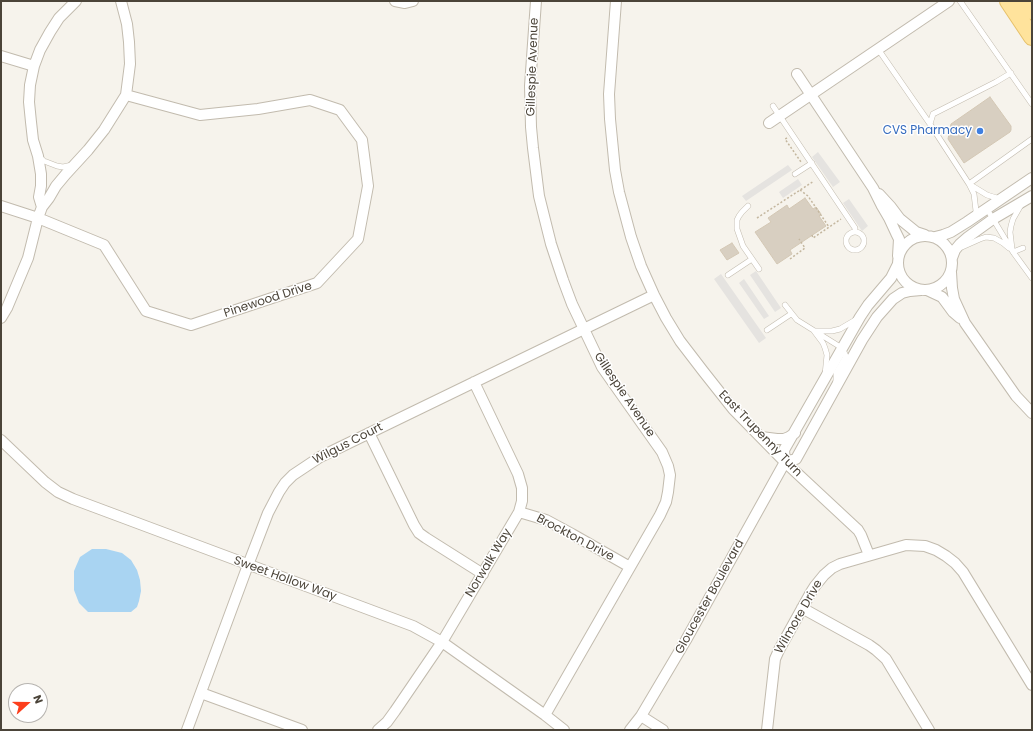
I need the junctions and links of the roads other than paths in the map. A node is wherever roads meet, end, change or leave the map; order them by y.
1 (76, 1) edge
2 (395, 1) edge
3 (413, 1) edge
4 (536, 1) edge
5 (616, 1) edge
6 (949, 1) edge
7 (960, 1) edge
8 (1008, 1) edge
9 (1025, 1) edge
10 (120, 4) edge
11 (1032, 11) edge
12 (1032, 37) edge
13 (878, 49) junction
14 (1, 56) edge
15 (34, 66) junction
16 (1010, 73) junction
17 (797, 74) dead end
18 (811, 94) junction
19 (126, 95) junction
20 (1032, 104) edge
21 (773, 106) dead end
22 (780, 115) junction
23 (769, 123) dead end
24 (930, 124) junction
25 (1032, 139) edge
26 (38, 156) junction
27 (812, 163) junction
28 (73, 165) junction
29 (795, 174) dead end
30 (1032, 178) edge
31 (969, 184) junction
32 (874, 188) junction
33 (1032, 196) edge
34 (1001, 199) junction
35 (1022, 202) junction
36 (1, 206) edge
37 (748, 206) dead end
38 (42, 207) junction
39 (987, 209) junction
40 (974, 217) junction
41 (38, 218) junction
42 (994, 219) junction
43 (854, 232) dead end
44 (930, 236) junction
45 (1023, 248) dead end
46 (1013, 252) junction
47 (954, 254) junction
48 (752, 259) junction
49 (898, 260) junction
50 (759, 269) dead end
51 (951, 272) junction
52 (728, 275) dead end
53 (1032, 277) edge
54 (924, 290) junction
55 (654, 295) junction
56 (785, 305) dead end
57 (791, 314) junction
58 (860, 317) junction
59 (1, 318) edge
60 (965, 323) junction
61 (584, 329) junction
62 (767, 330) dead end
63 (814, 331) junction
64 (842, 348) junction
65 (824, 379) junction
66 (474, 382) junction
67 (836, 386) junction
68 (1032, 413) edge
69 (369, 433) junction
70 (795, 433) junction
71 (761, 437) junction
72 (1, 440) edge
73 (785, 462) junction
74 (519, 512) junction
75 (869, 555) junction
76 (248, 565) junction
77 (630, 568) junction
78 (483, 574) junction
79 (802, 608) junction
80 (442, 642) junction
81 (1032, 685) edge
82 (201, 693) junction
83 (545, 715) junction
84 (641, 716) junction
85 (187, 730) edge
86 (302, 730) edge
87 (378, 730) edge
88 (564, 730) edge
89 (630, 730) edge
90 (663, 730) edge
91 (767, 730) edge
92 (929, 730) edge

1 - 15 street
2 - 3 street
4 - 61 street, Gillespie Avenue
5 - 55 street, East Trupenny Turn
6 - 13 street
7 - 16 lane
8 - 12 main road
9 - 11 main road
10 - 19 street
13 - 18 street
13 - 24 lane
14 - 15 street
15 - 26 street
16 - 20 lane
16 - 24 lane
17 - 18 street
18 - 22 street
18 - 32 street
19 - 28 street
19 - 41 street, Pinewood Drive
21 - 22 lane
22 - 23 street
22 - 27 lane
24 - 31 lane
25 - 31 lane
26 - 28 lane
26 - 38 street
27 - 29 lane
27 - 43 lane
28 - 38 street
30 - 34 street
31 - 34 lane
31 - 40 lane
32 - 44 street
32 - 49 street
33 - 35 street
34 - 39 street
35 - 42 street
35 - 46 lane
36 - 41 street, Pinewood Drive
37 - 48 lane
38 - 41 street
39 - 40 street
39 - 42 lane
40 - 44 street
41 - 59 street
42 - 46 lane
42 - 47 street
44 - 47 street
44 - 49 street
45 - 46 lane
46 - 47 lane
46 - 53 lane
47 - 51 street
48 - 50 lane
48 - 52 lane
49 - 54 street
49 - 58 street, Gloucester Boulevard
51 - 54 street
51 - 60 street
54 - 60 street
54 - 67 street, Gloucester Boulevard
55 - 61 street, Wilgus Court
55 - 71 street, East Trupenny Turn
56 - 57 lane
57 - 62 lane
57 - 63 lane
58 - 63 lane
58 - 64 street, Gloucester Boulevard
60 - 68 street
61 - 66 street, Wilgus Court
61 - 77 street, Gillespie Avenue
63 - 64 lane
63 - 65 lane
64 - 65 street, Gloucester Boulevard
64 - 67 lane
65 - 70 street, Gloucester Boulevard
66 - 69 street, Wilgus Court
66 - 74 street, Norwalk Way
67 - 73 street, Gloucester Boulevard
69 - 76 street, Wilgus Court
69 - 78 street
70 - 71 street
70 - 73 street, Gloucester Boulevard
71 - 73 street, East Trupenny Turn
72 - 76 street, Sweet Hollow Way
73 - 75 street, East Trupenny Turn
73 - 84 street, Gloucester Boulevard
74 - 77 street, Brockton Drive
74 - 78 street, Norwalk Way
75 - 79 street, Wilmore Drive
75 - 81 street, Wilmore Drive
76 - 80 street, Sweet Hollow Way
76 - 82 street, Wilgus Court
77 - 83 street, Gillespie Avenue
78 - 80 street, Norwalk Way
79 - 91 street, Wilmore Drive
79 - 92 street
80 - 83 street, Sweet Hollow Way
80 - 87 street, Norwalk Way
82 - 85 street, Wilgus Court
82 - 86 street
83 - 88 street, Sweet Hollow Way
84 - 89 street, Gloucester Boulevard
84 - 90 street

